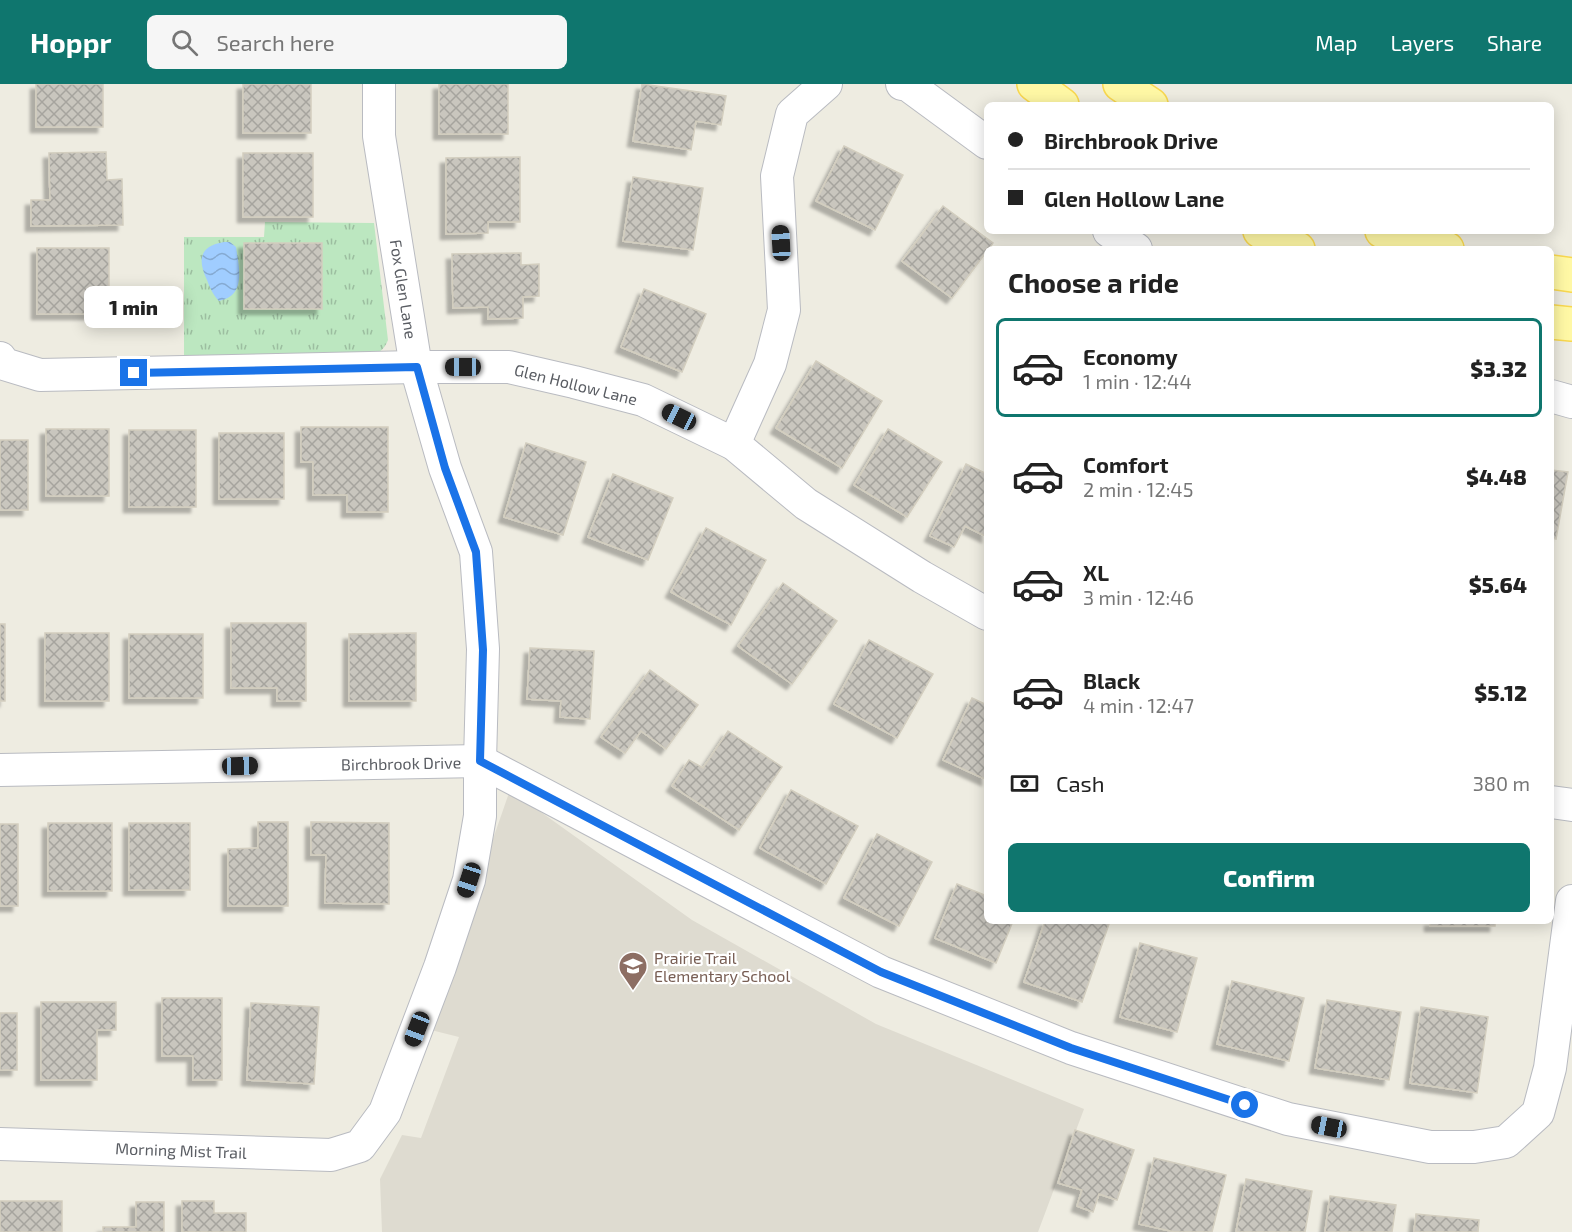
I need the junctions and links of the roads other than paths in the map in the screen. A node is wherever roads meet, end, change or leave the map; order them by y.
1 (379, 84) edge
2 (825, 84) edge
3 (902, 84) edge
4 (1034, 84) edge
5 (1120, 84) edge
6 (1058, 102) edge
7 (1147, 102) edge
8 (984, 141) edge
9 (1114, 234) edge
10 (1266, 234) edge
11 (1393, 234) edge
12 (1132, 246) edge
13 (1292, 246) edge
14 (1436, 246) edge
15 (1554, 272) edge
16 (1572, 275) edge
17 (1554, 322) edge
18 (1572, 324) edge
19 (0, 358) edge
20 (417, 367) junction
21 (1554, 397) edge
22 (1572, 402) edge
23 (734, 444) junction
24 (984, 612) edge
25 (480, 761) junction
26 (0, 770) edge
27 (1554, 802) edge
28 (1572, 805) edge
29 (1572, 901) edge
30 (0, 1144) edge
31 (360, 1146) joint

1 - 20 street, Fox Glen Lane
2 - 23 street
3 - 8 street
4 - 6 main road
5 - 7 main road
9 - 12 street
10 - 13 main road
11 - 14 main road
15 - 16 main road
17 - 18 main road
19 - 20 street, Glen Hollow Lane
20 - 23 street, Glen Hollow Lane
20 - 25 street, Fox Glen Lane
21 - 22 street
23 - 24 street, Glen Hollow Lane
25 - 26 street, Birchbrook Drive
25 - 29 street, Birchbrook Drive
25 - 31 street, Fox Glen Lane
27 - 28 street
30 - 31 street, Morning Mist Trail

